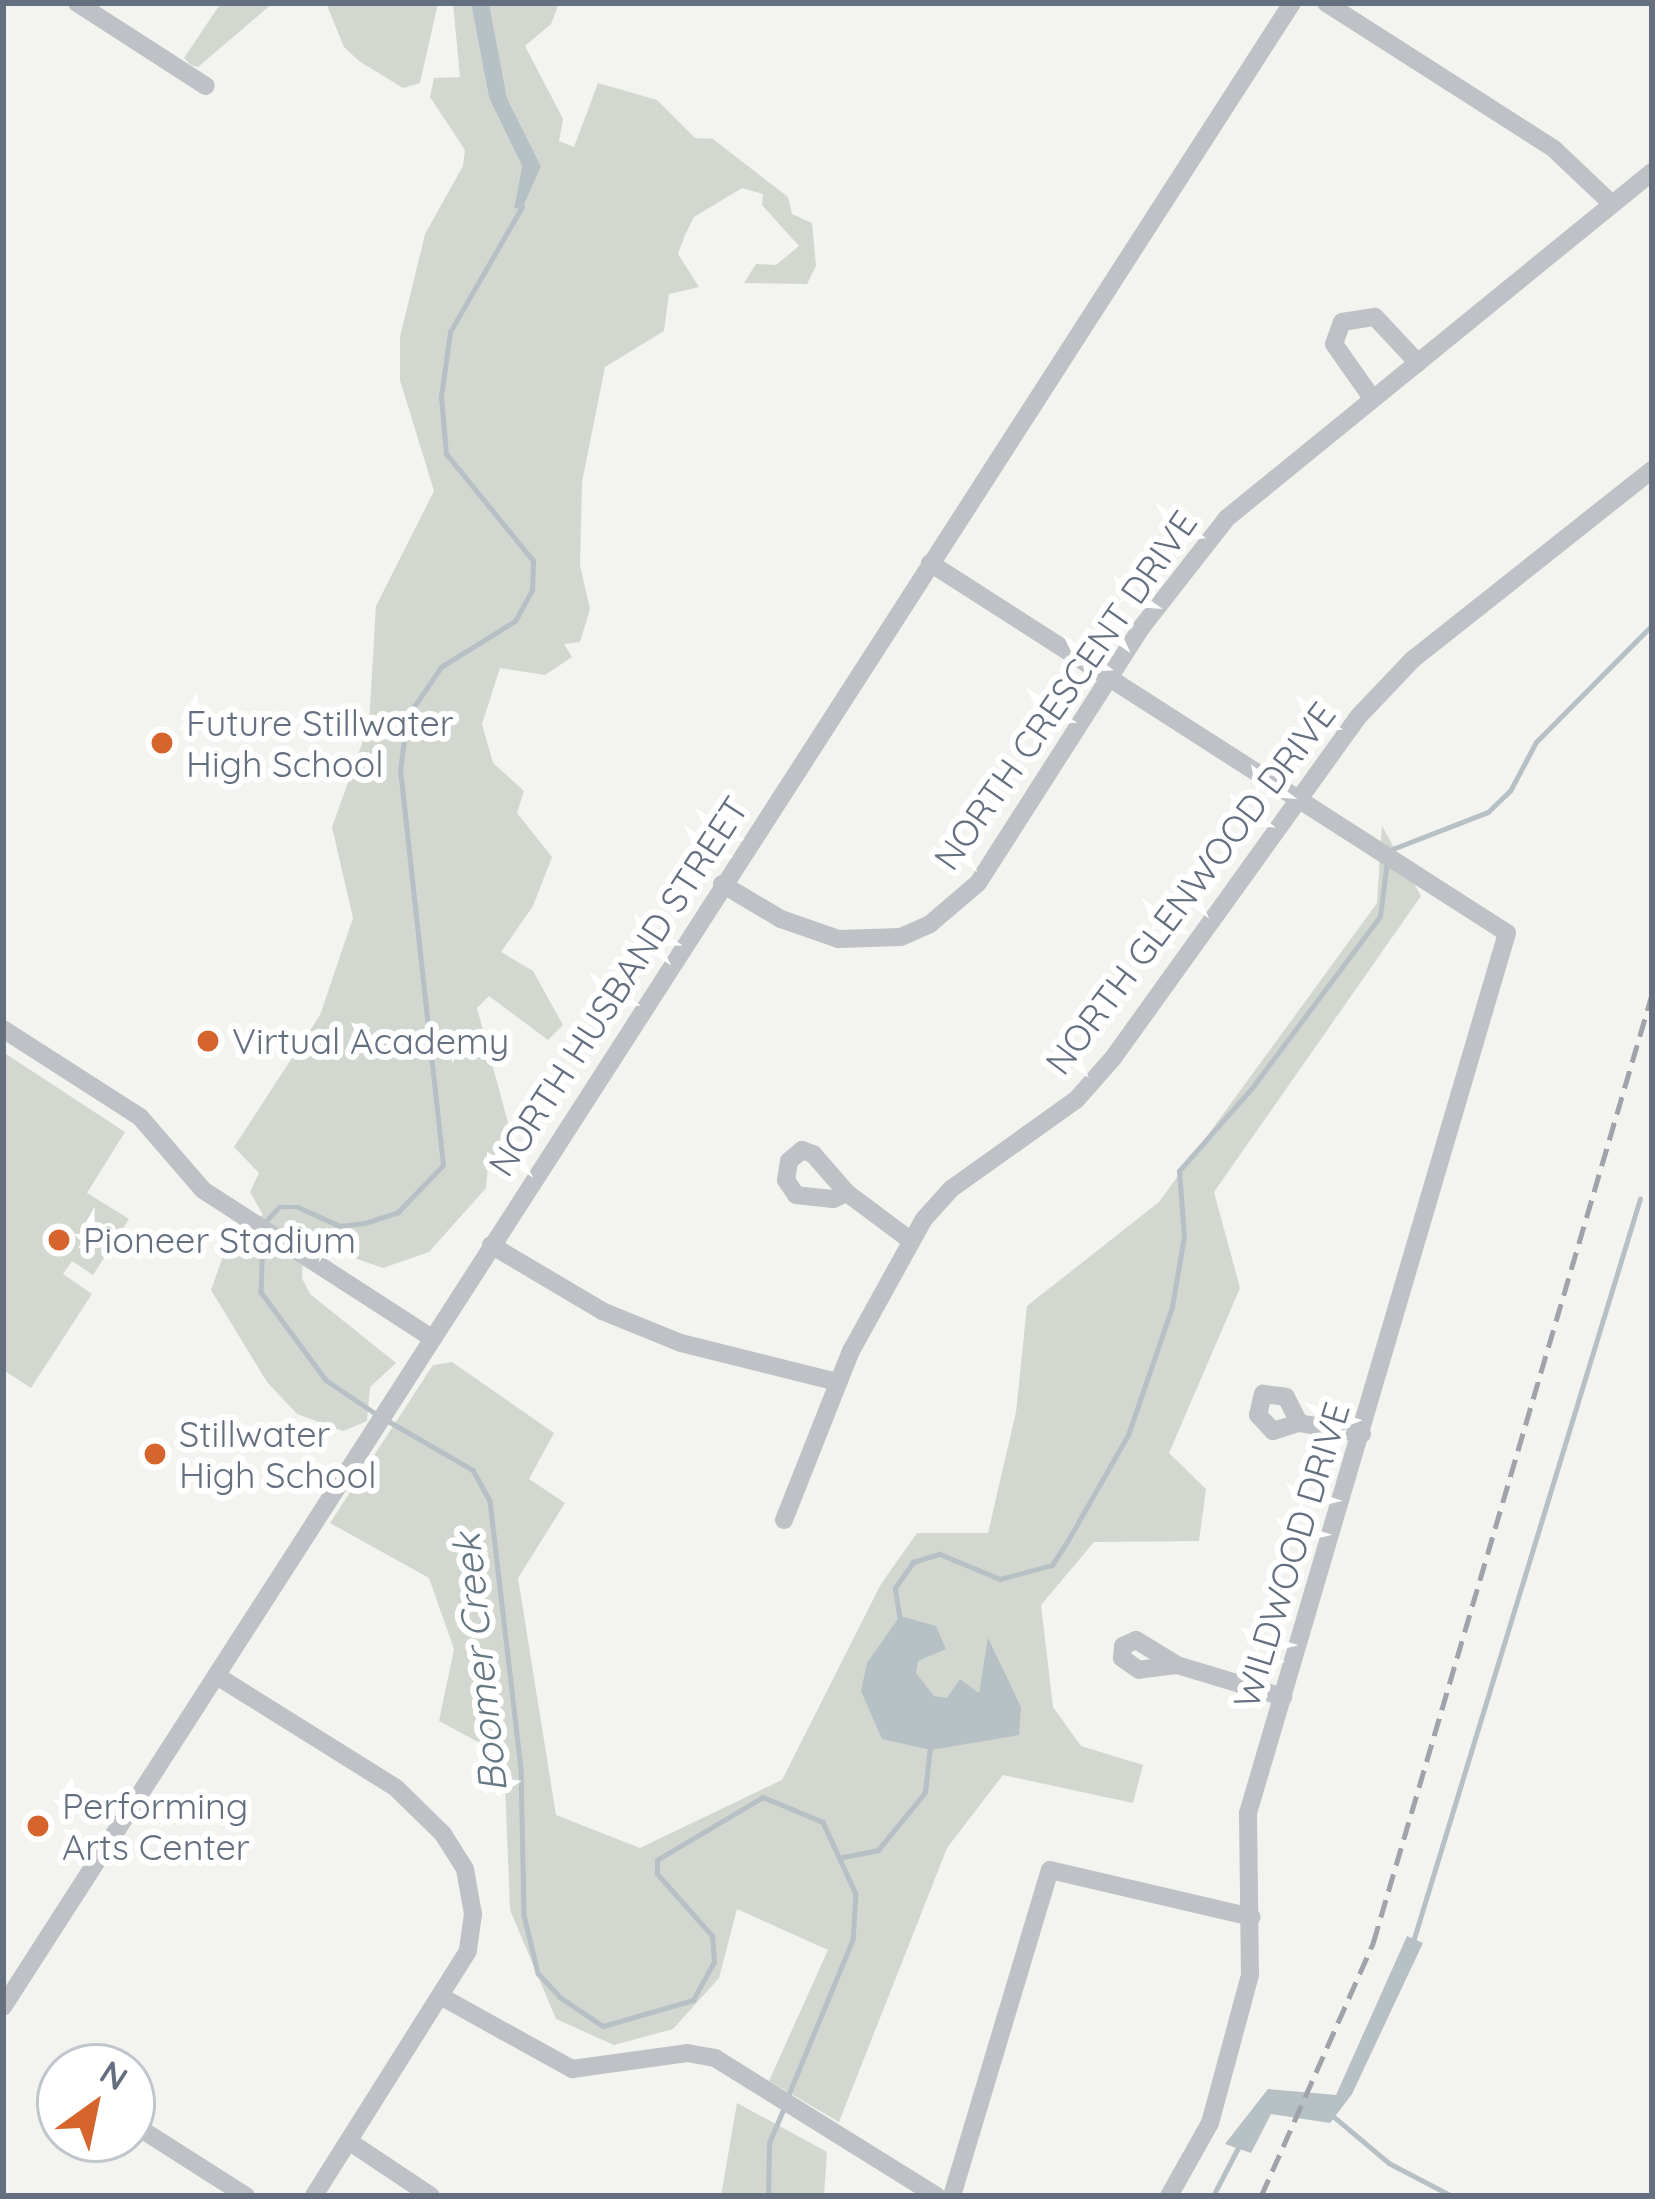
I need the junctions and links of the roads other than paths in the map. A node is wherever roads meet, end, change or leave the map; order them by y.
1 (77, 3) edge
2 (1292, 3) edge
3 (1326, 3) edge
4 (206, 86) dead end
5 (1652, 172) edge
6 (1612, 204) junction
7 (1418, 363) junction
8 (1372, 398) junction
9 (1652, 470) edge
10 (930, 563) junction
11 (1109, 678) junction
12 (1301, 800) junction
13 (722, 884) junction
14 (3, 1030) edge
15 (847, 1193) dead end
16 (910, 1240) junction
17 (490, 1245) junction
18 (432, 1338) junction
19 (837, 1382) junction
20 (1299, 1423) dead end
21 (1362, 1434) junction
22 (784, 1520) dead end
23 (1177, 1664) dead end
24 (217, 1676) junction
25 (1283, 1697) junction
26 (1252, 1917) junction
27 (442, 1997) junction
28 (3, 2007) edge
29 (156, 2139) edge
30 (350, 2142) junction
31 (246, 2196) edge
32 (314, 2196) edge
33 (431, 2196) edge
34 (937, 2196) edge
35 (952, 2196) edge
36 (1169, 2196) edge

1 - 4 street
2 - 10 street, NORTH HUSBAND STREET
3 - 6 street
5 - 6 street, NORTH CRESCENT DRIVE
6 - 7 street, NORTH CRESCENT DRIVE
7 - 8 street, NORTH CRESCENT DRIVE
7 - 8 street
8 - 11 street, NORTH CRESCENT DRIVE
9 - 12 street, NORTH GLENWOOD DRIVE
10 - 11 street
10 - 13 street, NORTH HUSBAND STREET
11 - 12 street
11 - 13 street, NORTH CRESCENT DRIVE
12 - 16 street, NORTH GLENWOOD DRIVE
12 - 21 street, WILDWOOD DRIVE
13 - 17 street, NORTH HUSBAND STREET
14 - 18 street
15 - 16 street
16 - 19 street, NORTH GLENWOOD DRIVE
17 - 18 street, NORTH HUSBAND STREET
17 - 19 street
18 - 24 street, NORTH HUSBAND STREET
19 - 22 street, NORTH GLENWOOD DRIVE
20 - 21 street
21 - 25 street, WILDWOOD DRIVE
23 - 25 street
24 - 27 street
24 - 28 street, NORTH HUSBAND STREET
25 - 26 street, WILDWOOD DRIVE
26 - 35 street
26 - 36 street, WILDWOOD DRIVE
27 - 30 street
27 - 34 street
29 - 31 street
30 - 32 street
30 - 33 street

